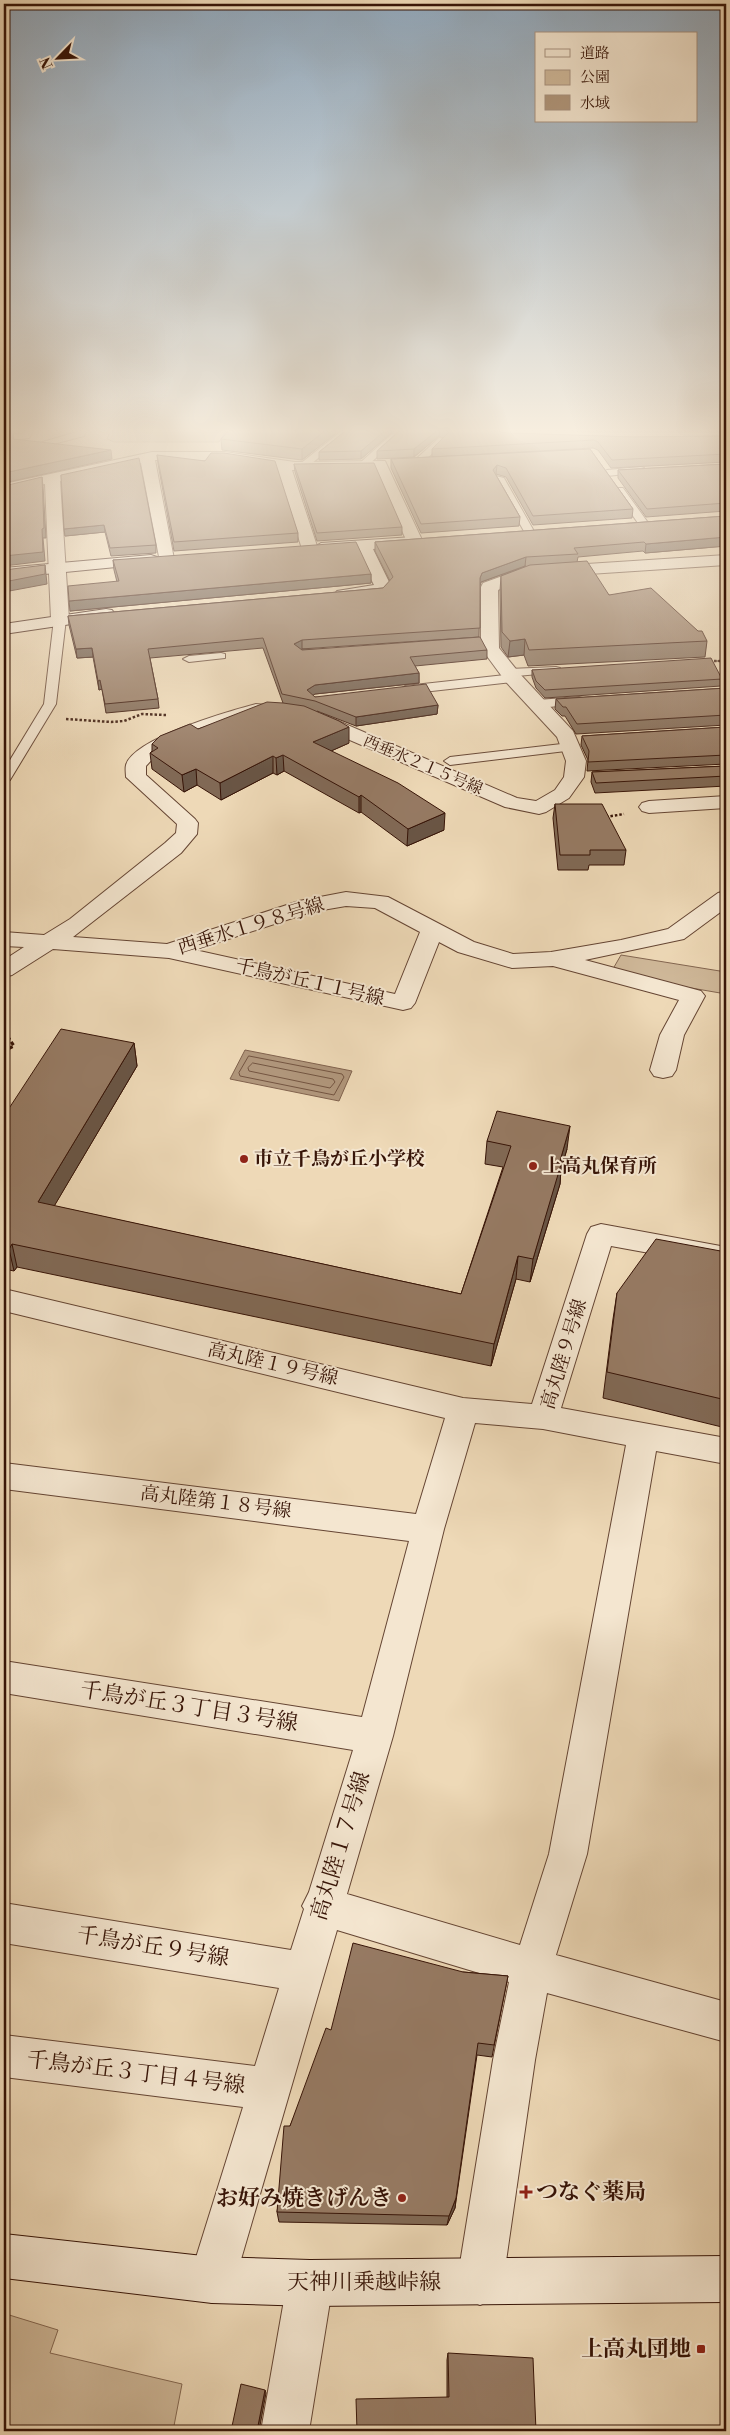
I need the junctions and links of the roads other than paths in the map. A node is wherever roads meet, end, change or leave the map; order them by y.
1 (55, 543) edge
2 (163, 543) edge
3 (308, 543) edge
4 (407, 543) edge
5 (363, 546) junction
6 (310, 549) junction
7 (290, 551) edge
8 (185, 558) edge
9 (166, 559) junction
10 (726, 560) edge
11 (56, 567) junction
12 (4, 573) edge
13 (330, 596) edge
14 (127, 612) edge
15 (60, 619) junction
16 (4, 629) edge
17 (221, 656) dead end
18 (189, 659) dead end
19 (568, 670) edge
20 (511, 676) junction
21 (394, 691) edge
22 (596, 700) edge
23 (537, 704) junction
24 (572, 742) junction
25 (450, 761) dead end
26 (4, 780) edge
27 (726, 802) edge
28 (649, 807) road end
29 (726, 898) edge
30 (432, 930) junction
31 (4, 939) edge
32 (49, 944) junction
33 (169, 951) junction
34 (551, 958) junction
35 (4, 970) edge
36 (663, 1070) dead end
37 (726, 1257) edge
38 (4, 1300) edge
39 (463, 1410) junction
40 (544, 1417) junction
41 (643, 1435) junction
42 (726, 1451) edge
43 (4, 1476) edge
44 (428, 1529) junction
45 (4, 1677) edge
46 (375, 1736) junction
47 (322, 1906) junction
48 (4, 1923) edge
49 (532, 1969) junction
50 (302, 1972) junction
51 (726, 2022) edge
52 (4, 2056) edge
53 (268, 2089) junction
54 (4, 2256) edge
55 (726, 2279) edge
56 (212, 2280) junction
57 (480, 2282) junction
58 (310, 2283) junction
59 (285, 2431) edge

1 - 11 street
2 - 9 street
3 - 6 street
4 - 5 street
5 - 6 street
5 - 13 street
6 - 7 street
8 - 9 street
9 - 11 street
10 - 20 street, 西垂水２１５号線
11 - 12 street
11 - 15 street
14 - 15 street
15 - 16 street
15 - 26 lane
17 - 18 lane
19 - 20 lane
20 - 21 lane
20 - 23 street, 西垂水２１５号線
22 - 23 lane
23 - 24 street, 西垂水２１５号線
24 - 25 lane
24 - 32 street, 西垂水２１５号線
27 - 28 street
29 - 34 street, 西垂水１９８号線
30 - 33 street, 西垂水１９８号線
30 - 33 street, 千鳥が丘１１号線
30 - 34 street, 西垂水１９８号線
31 - 32 street, 西垂水１９８号線
32 - 33 street, 西垂水１９８号線
32 - 35 street, 西垂水２１５号線
34 - 36 street
37 - 40 street, 高丸陸９号線
38 - 39 street, 高丸陸１９号線
39 - 40 street, 高丸陸１９号線
39 - 44 street, 高丸陸１７号線
40 - 41 street, 高丸陸９号線
41 - 42 street, 高丸陸９号線
41 - 49 street
43 - 44 street, 高丸陸第１８号線
44 - 46 street, 高丸陸１７号線
45 - 46 street, 千鳥が丘３丁目３号線
46 - 47 street, 高丸陸１７号線
47 - 49 street
47 - 50 street, 高丸陸１７号線
48 - 50 street, 千鳥が丘９号線
49 - 51 street
49 - 57 street
50 - 53 street, 高丸陸１７号線
52 - 53 street, 千鳥が丘３丁目４号線
53 - 56 street, 高丸陸１７号線
54 - 56 street, 天神川乗越峠線
55 - 57 street, 天神川乗越峠線
56 - 58 street, 天神川乗越峠線
57 - 58 street, 天神川乗越峠線
58 - 59 street

